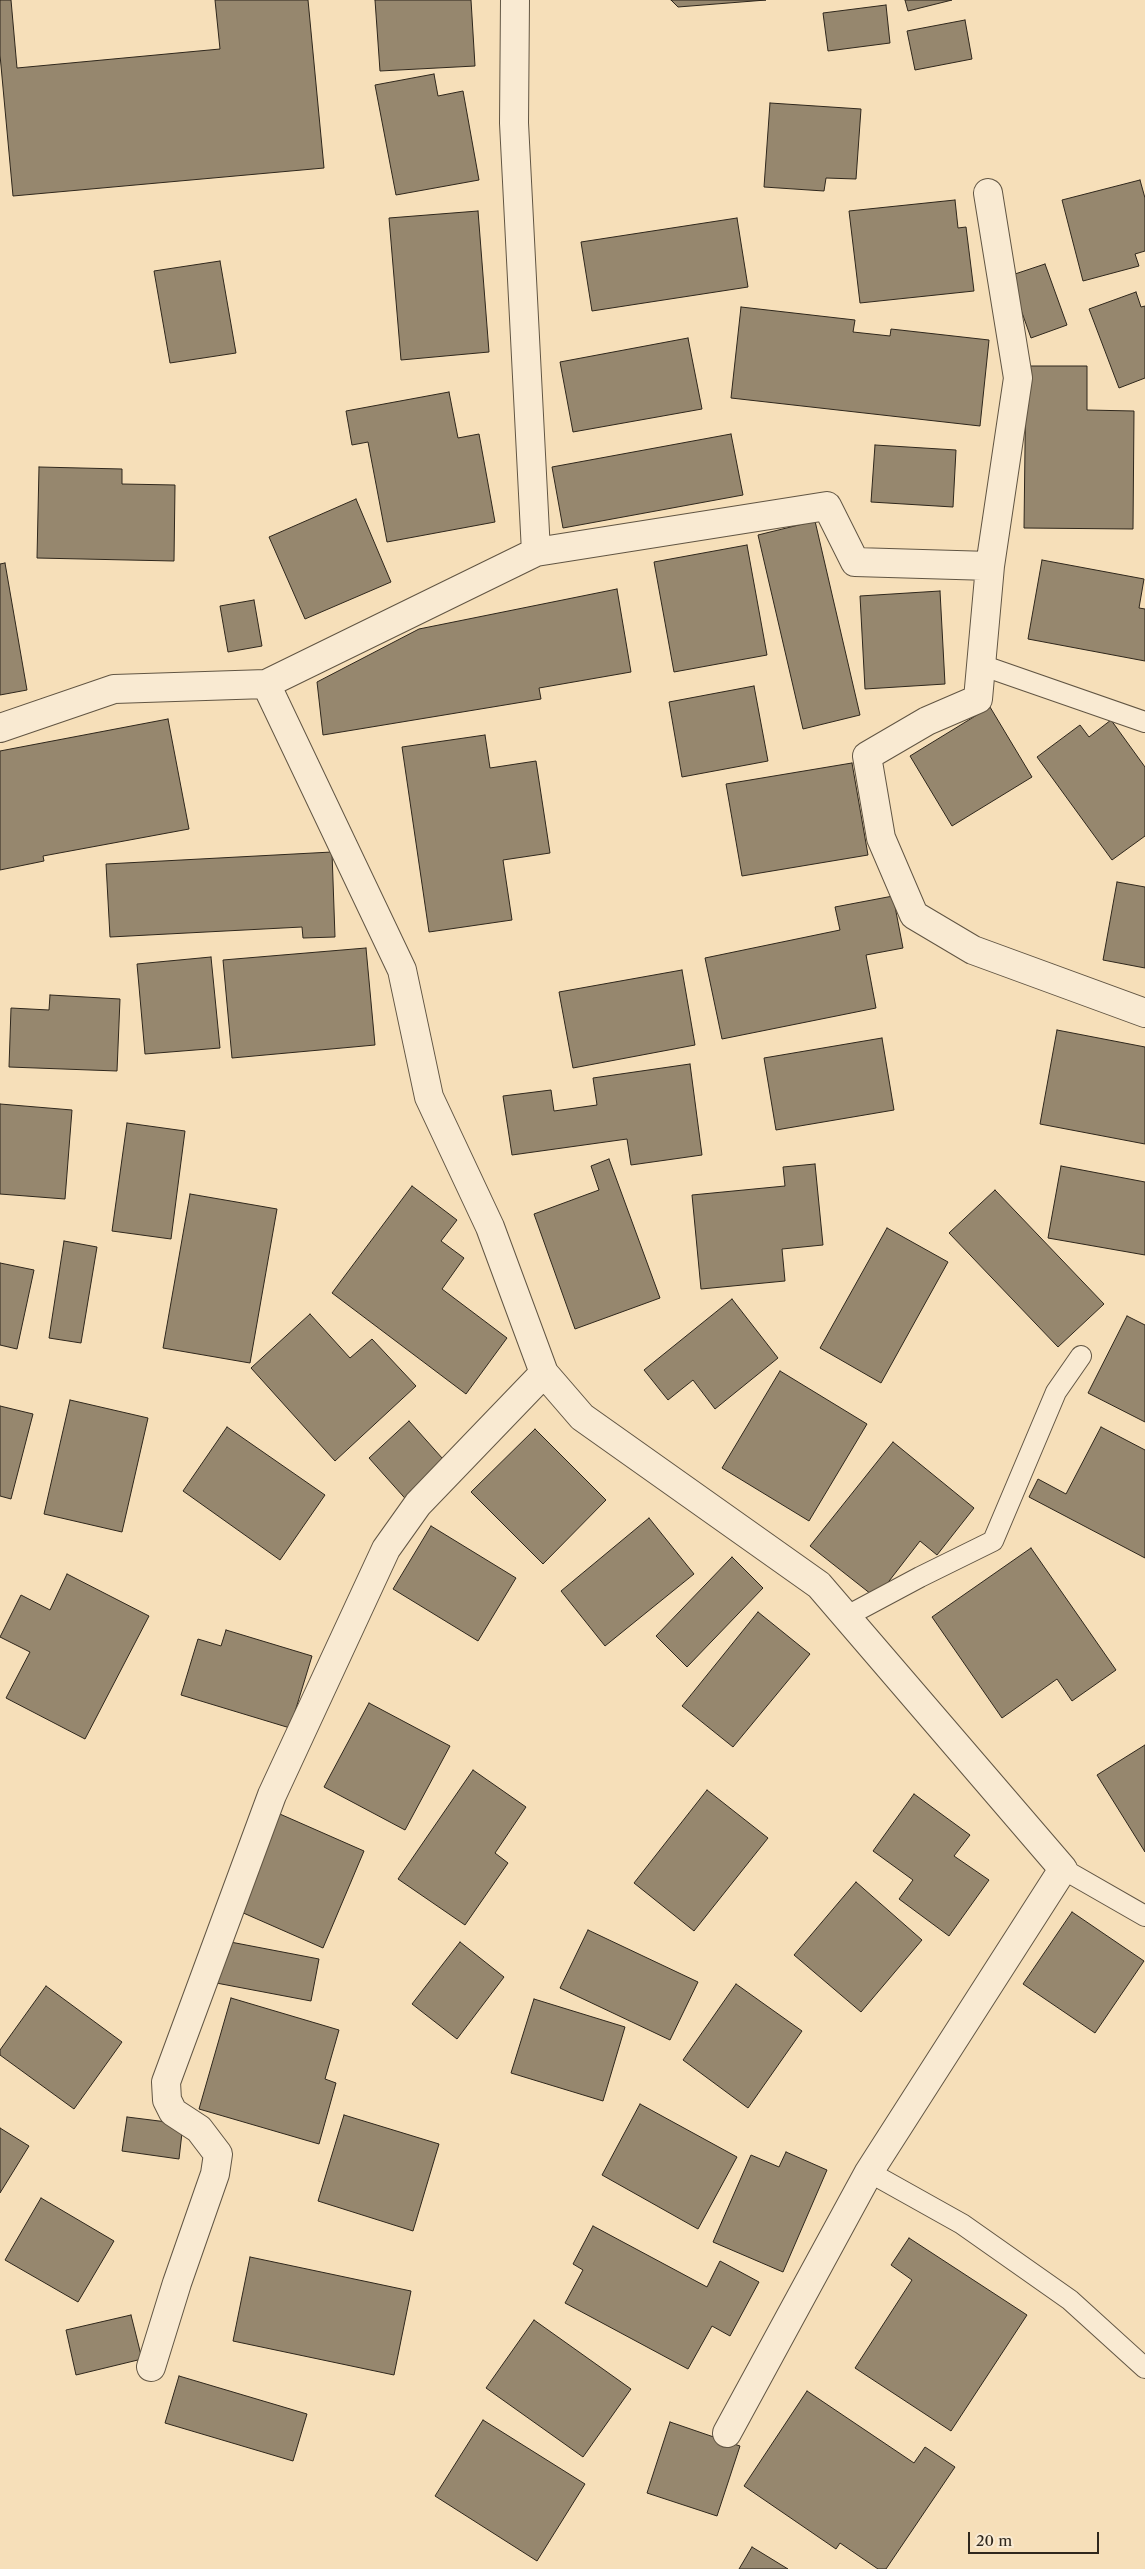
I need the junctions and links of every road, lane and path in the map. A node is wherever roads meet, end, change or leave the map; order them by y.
1 (515, 0) edge
2 (988, 194) dead end
3 (536, 552) junction
4 (990, 566) junction
5 (981, 665) junction
6 (266, 684) junction
7 (1145, 722) edge
8 (0, 728) edge
9 (1145, 1013) edge
10 (1081, 1356) dead end
11 (544, 1373) junction
12 (847, 1616) junction
13 (1063, 1869) junction
14 (1145, 1916) edge
15 (869, 2172) junction
16 (151, 2367) dead end
17 (1145, 2368) edge
18 (727, 2433) dead end

1 - 3 street
2 - 4 street
3 - 4 street
3 - 6 street
4 - 5 street
5 - 7 lane
5 - 9 street
6 - 8 street
6 - 11 street
10 - 12 lane
11 - 12 street
11 - 16 street
12 - 13 street
13 - 14 lane
13 - 15 street
15 - 17 lane
15 - 18 street

